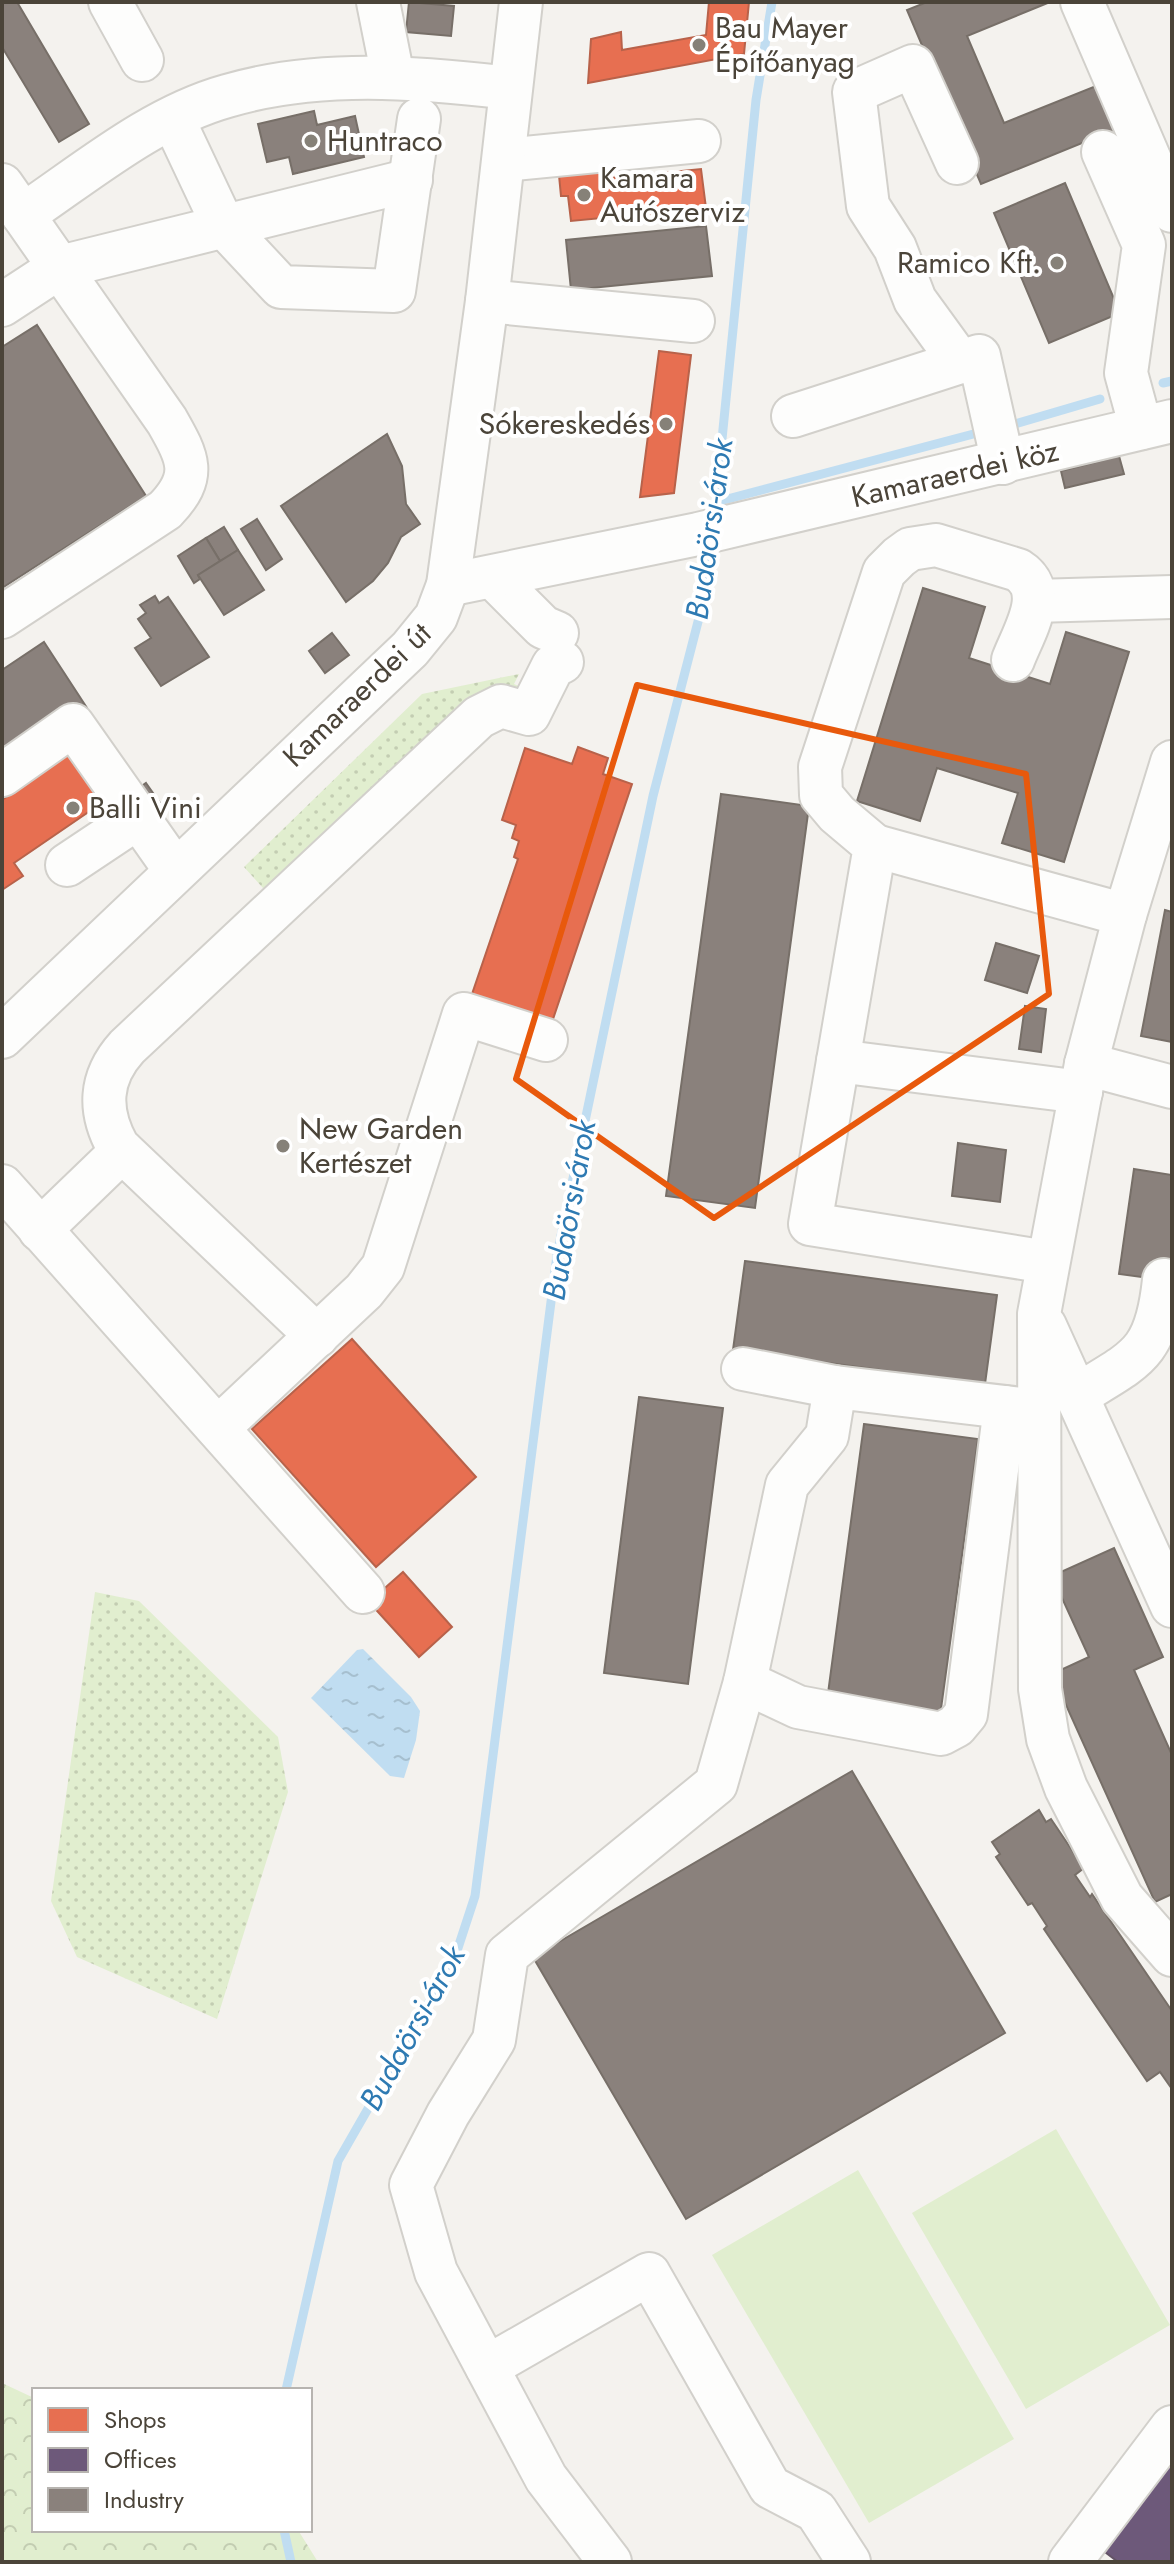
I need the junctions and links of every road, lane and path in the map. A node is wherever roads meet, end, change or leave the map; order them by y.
1 (110, 2) edge
2 (378, 2) edge
3 (521, 2) edge
4 (1082, 2) edge
5 (142, 60) dead end
6 (393, 77) junction
7 (510, 88) junction
8 (173, 119) junction
9 (419, 119) dead end
10 (699, 141) dead end
11 (1103, 152) dead end
12 (504, 160) junction
13 (957, 163) dead end
14 (411, 180) junction
15 (13, 200) edge
16 (1172, 211) edge
17 (223, 225) junction
18 (60, 267) junction
19 (487, 301) junction
20 (2, 305) edge
21 (693, 321) dead end
22 (960, 362) junction
23 (793, 416) dead end
24 (1157, 424) edge
25 (1003, 463) junction
26 (494, 578) junction
27 (448, 585) junction
28 (1172, 597) edge
29 (1035, 601) junction
30 (2, 617) edge
31 (1013, 660) dead end
32 (1172, 762) edge
33 (2, 775) edge
34 (139, 817) junction
35 (875, 846) junction
36 (67, 865) dead end
37 (175, 870) junction
38 (1125, 915) junction
39 (2, 1037) edge
40 (546, 1040) dead end
41 (838, 1061) junction
42 (1083, 1078) junction
43 (1172, 1087) edge
44 (122, 1151) junction
45 (2, 1186) edge
46 (40, 1230) junction
47 (1047, 1262) junction
48 (1164, 1280) dead end
49 (317, 1336) junction
50 (743, 1369) dead end
51 (835, 1387) junction
52 (1040, 1404) junction
53 (218, 1428) junction
54 (363, 1592) dead end
55 (1172, 1606) edge
56 (745, 1682) junction
57 (1172, 1955) edge
58 (487, 2367) junction
59 (1172, 2427) edge
60 (610, 2562) edge
61 (849, 2562) edge
62 (1070, 2562) edge

1 - 5 street
2 - 6 street
3 - 7 street, Kamaraerdei út
4 - 16 street
6 - 7 street
6 - 8 street
7 - 12 street, Kamaraerdei út
8 - 15 street
8 - 17 street
9 - 14 street
10 - 12 street
11 - 24 street
12 - 19 street, Kamaraerdei út
13 - 22 street
14 - 17 street
14 - 17 street
15 - 18 street
17 - 18 street
18 - 20 street
18 - 30 street
19 - 21 street
19 - 27 street, Kamaraerdei út
22 - 23 street
22 - 25 street
24 - 25 street, Kamaraerdei köz
25 - 26 street, Kamaraerdei köz
26 - 27 street, Kamaraerdei köz
26 - 44 street
27 - 37 street, Kamaraerdei út
28 - 29 street
29 - 31 street
29 - 35 street
32 - 38 street
33 - 34 street
34 - 36 street
34 - 37 street
35 - 38 street
35 - 41 street
37 - 39 street, Kamaraerdei út
38 - 42 street
40 - 49 street
41 - 42 street
41 - 47 street
42 - 43 street
42 - 47 street
44 - 46 street
44 - 49 street
45 - 46 street
46 - 53 street
47 - 52 street
48 - 52 street
49 - 53 street
50 - 51 street
51 - 52 street
51 - 56 street
52 - 55 street
52 - 56 street
52 - 57 street
53 - 54 street
56 - 58 street
58 - 60 street
58 - 61 street
59 - 62 street

